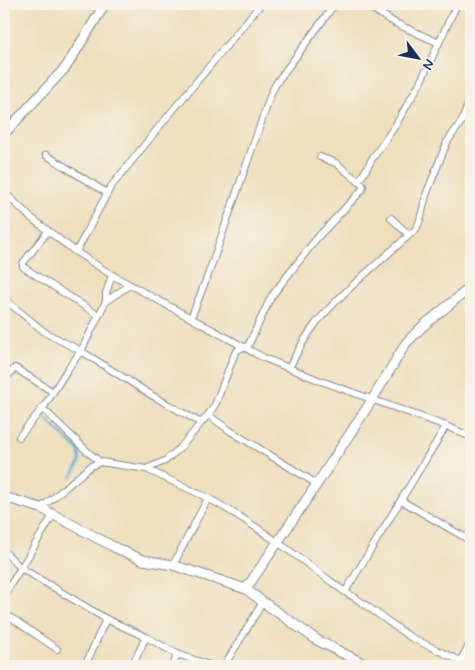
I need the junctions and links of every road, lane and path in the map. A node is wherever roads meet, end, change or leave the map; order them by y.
1 (105, 4) edge
2 (261, 4) edge
3 (335, 4) edge
4 (365, 4) edge
5 (457, 4) edge
6 (439, 43) junction
7 (471, 97) edge
8 (4, 134) edge
9 (46, 155) dead end
10 (320, 157) dead end
11 (358, 181) junction
12 (4, 192) edge
13 (107, 193) junction
14 (391, 218) dead end
15 (48, 231) junction
16 (409, 235) junction
17 (76, 252) junction
18 (112, 275) junction
19 (130, 285) junction
20 (471, 287) edge
21 (4, 299) edge
22 (106, 301) junction
23 (98, 315) junction
24 (191, 318) junction
25 (244, 347) junction
26 (80, 351) junction
27 (289, 368) junction
28 (4, 380) edge
29 (53, 392) junction
30 (372, 400) junction
31 (42, 408) junction
32 (208, 415) junction
33 (201, 423) junction
34 (446, 426) junction
35 (19, 437) dead end
36 (471, 437) edge
37 (100, 462) junction
38 (146, 469) junction
39 (318, 484) junction
40 (4, 497) edge
41 (208, 498) junction
42 (402, 500) junction
43 (41, 508) junction
44 (53, 515) junction
45 (470, 539) edge
46 (278, 542) junction
47 (4, 551) edge
48 (173, 565) junction
49 (22, 568) junction
50 (246, 589) junction
51 (345, 592) junction
52 (4, 595) edge
53 (263, 602) junction
54 (4, 613) edge
55 (106, 619) junction
56 (146, 637) junction
57 (471, 642) edge
58 (57, 649) dead end
59 (178, 654) junction
60 (461, 660) junction
61 (85, 666) edge
62 (132, 666) edge
63 (173, 666) edge
64 (212, 666) edge
65 (224, 666) edge
66 (368, 666) edge
67 (471, 666) edge

1 - 8 street
2 - 13 street
3 - 24 street
4 - 6 street
5 - 6 street
6 - 11 street
7 - 16 street
9 - 13 street
10 - 11 street
11 - 25 street
12 - 15 street
13 - 17 street
14 - 16 street
15 - 17 street
15 - 23 street
16 - 27 street
17 - 18 street
18 - 19 street
18 - 22 street
19 - 22 street
19 - 24 street
20 - 30 street
21 - 26 street
22 - 23 street
23 - 26 street
24 - 25 street
25 - 27 street
25 - 32 street
26 - 29 street
26 - 33 street
27 - 30 street
28 - 29 street
29 - 31 street
30 - 34 street
30 - 39 street
31 - 35 street
31 - 37 street
32 - 33 street
32 - 39 street
33 - 38 street
34 - 36 street
34 - 42 street
37 - 38 street
37 - 43 street
38 - 41 street
39 - 46 street
40 - 43 street
41 - 46 street
41 - 48 street
42 - 45 street
42 - 51 street
43 - 44 street
44 - 48 street
44 - 49 street
46 - 50 street
46 - 51 street
47 - 49 street
48 - 50 street
49 - 52 street
49 - 55 street
50 - 53 street
51 - 60 street
53 - 65 street
53 - 66 street
54 - 58 street
55 - 56 street
55 - 61 street
56 - 59 street
56 - 62 street
57 - 60 street
59 - 63 street
59 - 64 street
60 - 67 street

